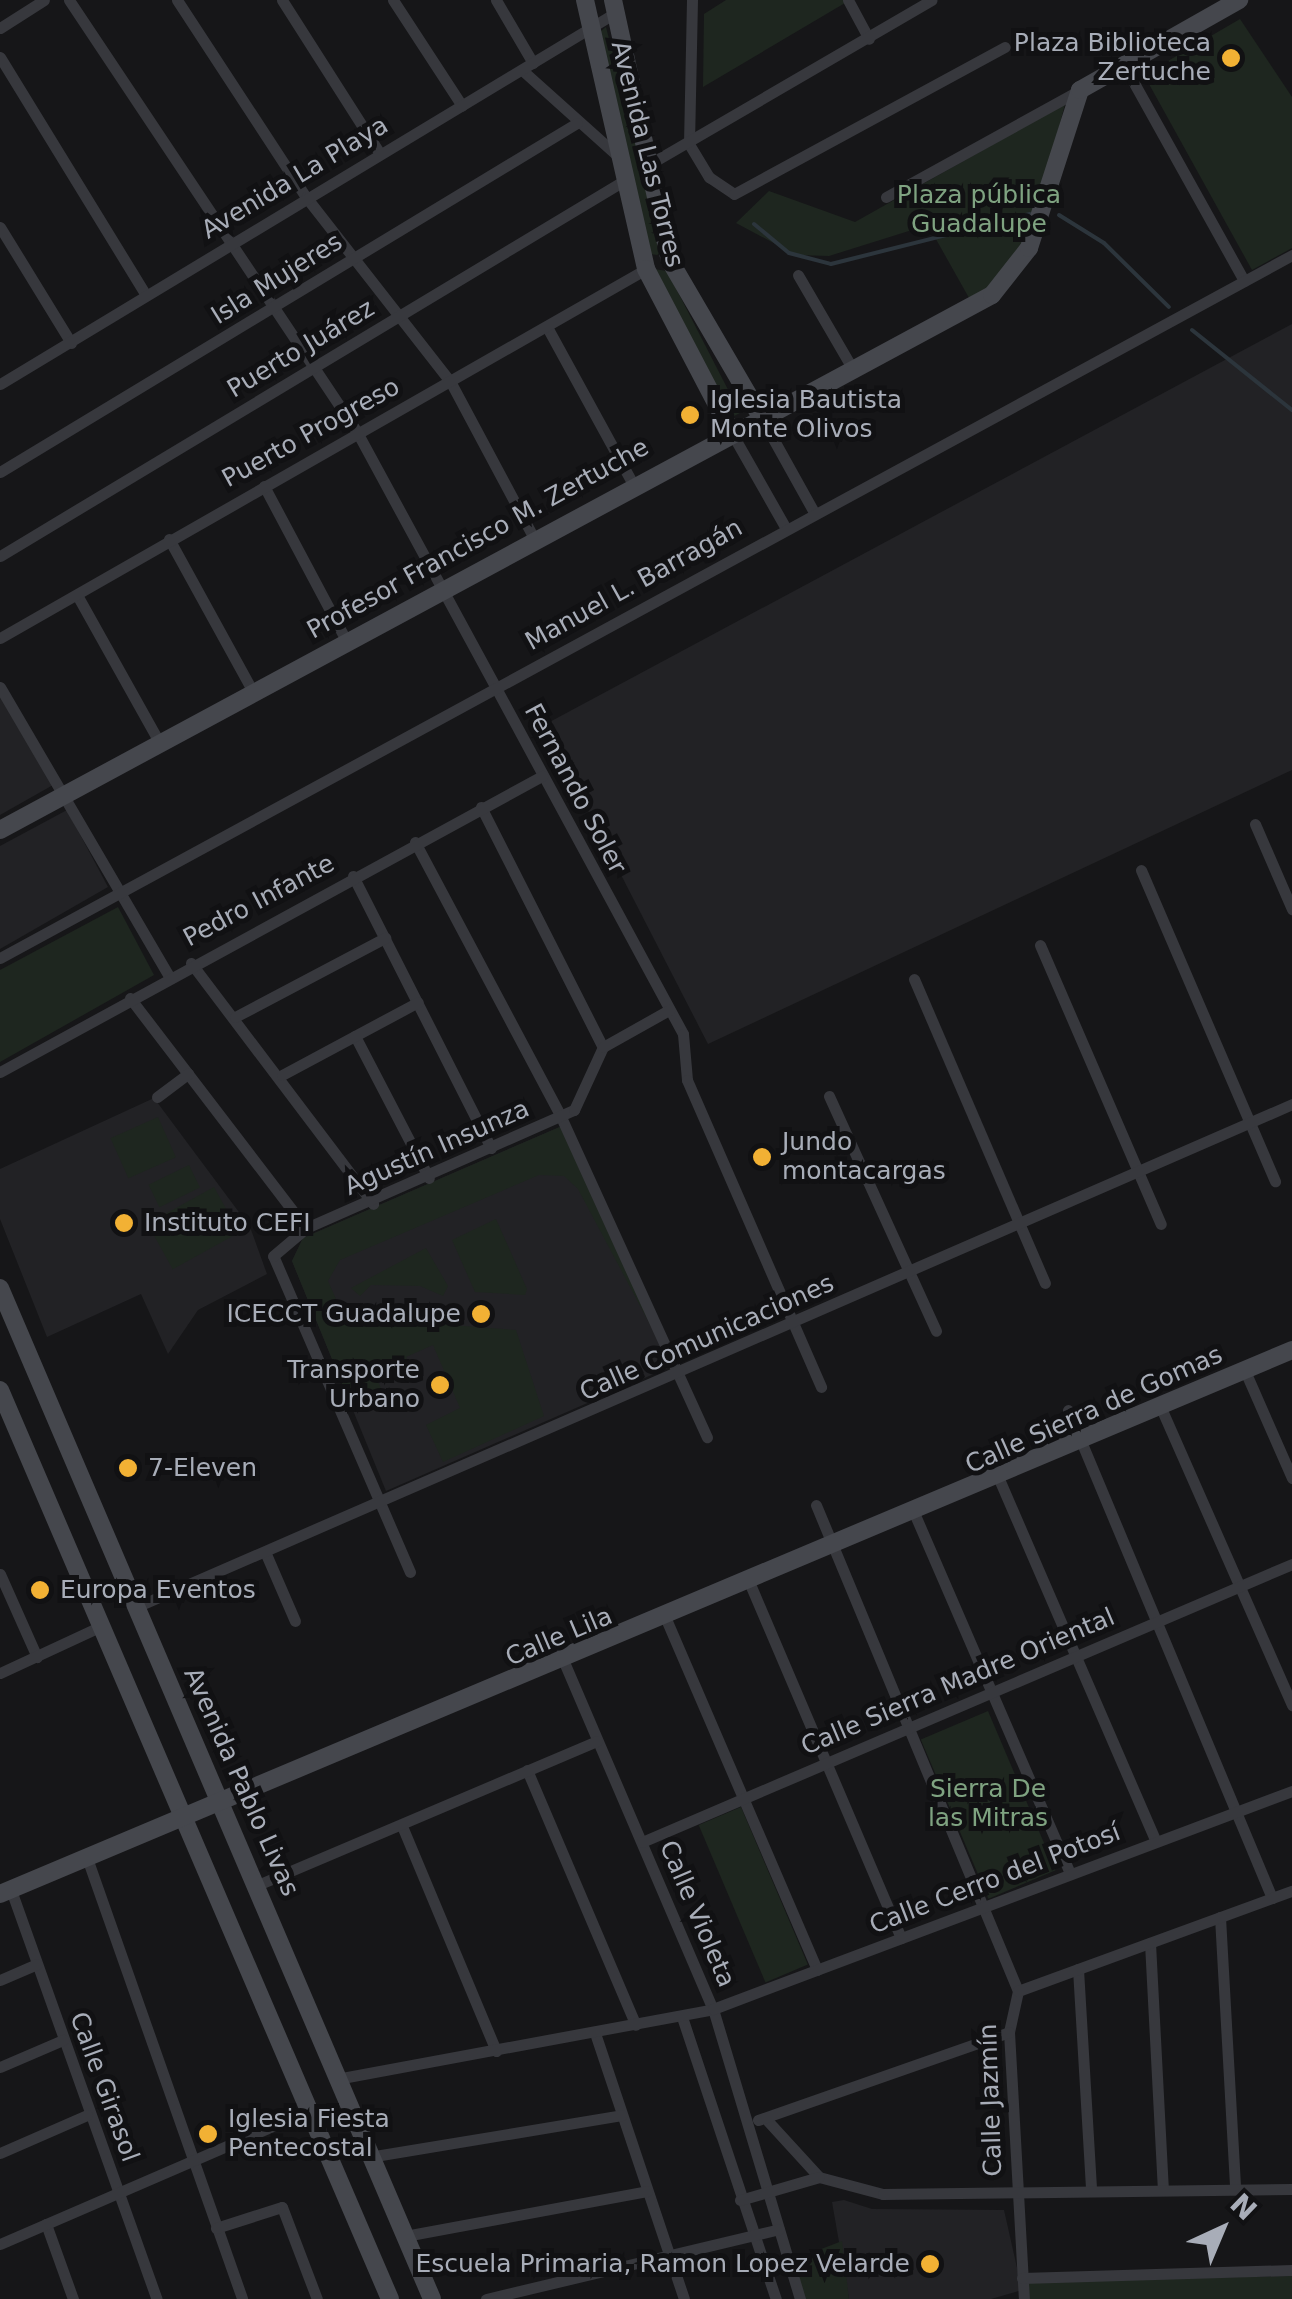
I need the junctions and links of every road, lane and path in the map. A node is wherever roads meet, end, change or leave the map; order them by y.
1 (44, 0) edge
2 (68, 0) edge
3 (178, 0) edge
4 (282, 0) edge
5 (392, 0) edge
6 (496, 0) edge
7 (585, 0) edge
8 (692, 0) edge
9 (848, 0) edge
10 (932, 0) edge
11 (1240, 0) edge
12 (614, 6) edge
13 (0, 28) edge
14 (590, 29) junction
15 (868, 39) junction
16 (1005, 46) dead end
17 (0, 57) edge
18 (1124, 65) junction
19 (528, 66) junction
20 (1080, 90) junction
21 (462, 106) junction
22 (577, 124) junction
23 (688, 144) junction
24 (380, 152) junction
25 (618, 157) junction
26 (648, 166) junction
27 (625, 180) junction
28 (306, 197) junction
29 (886, 198) dead end
30 (0, 227) edge
31 (226, 246) junction
32 (357, 255) junction
33 (1292, 255) edge
34 (646, 269) junction
35 (798, 275) dead end
36 (1244, 280) junction
37 (146, 295) junction
38 (271, 310) junction
39 (400, 314) junction
40 (547, 327) junction
41 (71, 342) junction
42 (851, 366) junction
43 (312, 368) junction
44 (450, 381) junction
45 (0, 384) edge
46 (760, 415) junction
47 (730, 430) junction
48 (357, 432) junction
49 (0, 472) edge
50 (633, 484) junction
51 (264, 486) junction
52 (814, 514) junction
53 (785, 528) junction
54 (169, 539) junction
55 (534, 540) junction
56 (0, 556) edge
57 (442, 589) junction
58 (78, 594) junction
59 (0, 638) edge
60 (346, 640) junction
61 (0, 687) edge
62 (496, 688) junction
63 (252, 690) junction
64 (158, 742) junction
65 (542, 776) junction
66 (64, 795) junction
67 (481, 806) junction
68 (1255, 824) dead end
69 (0, 830) edge
70 (414, 842) junction
71 (1142, 870) dead end
72 (354, 876) junction
73 (120, 895) junction
74 (1292, 909) edge
75 (385, 938) junction
76 (1040, 945) dead end
77 (0, 958) edge
78 (191, 963) junction
79 (170, 976) junction
80 (914, 979) dead end
81 (130, 998) junction
82 (418, 1002) junction
83 (668, 1010) junction
84 (236, 1016) junction
85 (355, 1036) junction
86 (603, 1048) junction
87 (0, 1072) edge
88 (188, 1074) junction
89 (282, 1075) junction
90 (829, 1096) dead end
91 (157, 1097) dead end
92 (1292, 1104) edge
93 (561, 1118) junction
94 (1248, 1122) junction
95 (491, 1148) junction
96 (1138, 1171) junction
97 (429, 1178) junction
98 (1275, 1181) dead end
99 (373, 1204) junction
100 (1018, 1224) junction
101 (1160, 1224) dead end
102 (306, 1228) junction
103 (908, 1273) junction
104 (1045, 1282) dead end
105 (0, 1288) edge
106 (796, 1323) junction
107 (936, 1331) dead end
108 (1292, 1350) edge
109 (1245, 1371) junction
110 (682, 1376) junction
111 (821, 1388) dead end
112 (0, 1390) edge
113 (1161, 1408) junction
114 (1068, 1410) dead end
115 (706, 1436) dead end
116 (1080, 1443) junction
117 (1292, 1478) edge
118 (999, 1479) junction
119 (379, 1504) junction
120 (816, 1505) dead end
121 (915, 1516) junction
122 (832, 1550) junction
123 (266, 1554) junction
124 (1292, 1564) edge
125 (410, 1572) dead end
126 (0, 1574) edge
127 (750, 1584) junction
128 (1242, 1586) junction
129 (136, 1607) junction
130 (666, 1619) junction
131 (295, 1620) dead end
132 (1158, 1621) junction
133 (97, 1628) junction
134 (37, 1656) junction
135 (1076, 1656) junction
136 (564, 1662) junction
137 (0, 1672) edge
138 (992, 1692) junction
139 (1292, 1705) edge
140 (908, 1728) junction
141 (597, 1741) junction
142 (825, 1764) junction
143 (527, 1770) junction
144 (1292, 1791) edge
145 (744, 1799) junction
146 (223, 1804) junction
147 (1240, 1810) junction
148 (184, 1820) junction
149 (402, 1826) junction
150 (642, 1842) junction
151 (1156, 1842) junction
152 (87, 1858) junction
153 (1070, 1874) junction
154 (260, 1884) junction
155 (1292, 1891) edge
156 (5, 1892) edge
157 (1272, 1898) junction
158 (985, 1906) junction
159 (1220, 1917) junction
160 (901, 1938) junction
161 (1150, 1942) junction
162 (37, 1964) junction
163 (817, 1970) junction
164 (1078, 1970) junction
165 (0, 1980) edge
166 (1018, 1992) junction
167 (713, 2009) junction
168 (682, 2017) junction
169 (636, 2025) junction
170 (595, 2032) junction
171 (1009, 2032) junction
172 (63, 2040) junction
173 (496, 2051) junction
174 (0, 2067) edge
175 (342, 2078) junction
176 (309, 2110) junction
177 (87, 2115) junction
178 (622, 2115) junction
179 (765, 2118) junction
180 (751, 2123) junction
181 (0, 2153) edge
182 (375, 2156) junction
183 (191, 2160) junction
184 (819, 2177) junction
185 (1164, 2189) junction
186 (1236, 2189) junction
187 (1292, 2189) edge
188 (768, 2190) junction
189 (1091, 2190) junction
190 (647, 2191) junction
191 (119, 2193) junction
192 (1017, 2195) junction
193 (740, 2200) junction
194 (46, 2224) junction
195 (216, 2228) junction
196 (779, 2228) junction
197 (755, 2235) junction
198 (405, 2236) junction
199 (0, 2244) edge
200 (671, 2262) junction
201 (1292, 2270) edge
202 (1022, 2278) junction
203 (72, 2299) edge
204 (157, 2299) edge
205 (242, 2299) edge
206 (317, 2299) edge
207 (390, 2299) edge
208 (432, 2299) edge
209 (486, 2299) edge
210 (684, 2299) edge
211 (776, 2299) edge
212 (800, 2299) edge
213 (1024, 2299) edge

1 - 13 street
2 - 31 street, Fernando Soler
3 - 28 street
4 - 24 street
5 - 21 street
6 - 19 street
7 - 14 street, Avenida Las Torres
8 - 23 street
9 - 15 street
10 - 15 street
11 - 18 street
12 - 14 street, Avenida La Playa
12 - 26 street, Avenida Las Torres
14 - 19 street, Avenida La Playa
14 - 25 street, Avenida Las Torres
15 - 23 street
16 - 23 street
17 - 37 street
18 - 20 street
18 - 36 street
19 - 21 street, Avenida La Playa
19 - 22 street
20 - 29 street
20 - 42 street, Profesor Francisco M. Zertuche
21 - 24 street, Avenida La Playa
22 - 25 street
22 - 32 street, Isla Mujeres
23 - 26 street
24 - 28 street, Avenida La Playa
25 - 27 street, Avenida Las Torres
26 - 46 street, Avenida Las Torres
27 - 34 street, Avenida Las Torres
27 - 39 street, Puerto Juárez
28 - 31 street, Avenida La Playa
28 - 32 street
30 - 41 street
31 - 37 street, Avenida La Playa
31 - 38 street, Fernando Soler
32 - 38 street, Isla Mujeres
32 - 39 street
33 - 36 street, Manuel L. Barragán
34 - 40 street, Puerto Progreso
34 - 47 street, Avenida Las Torres
35 - 42 street
36 - 52 street, Manuel L. Barragán
37 - 41 street, Avenida La Playa
38 - 43 street, Fernando Soler
38 - 49 street, Isla Mujeres
39 - 43 street, Puerto Juárez
39 - 44 street
40 - 44 street, Puerto Progreso
40 - 50 street
41 - 45 street, Avenida La Playa
42 - 46 street, Profesor Francisco M. Zertuche
43 - 48 street, Fernando Soler
43 - 56 street, Puerto Juárez
44 - 48 street, Puerto Progreso
44 - 55 street
46 - 47 street, Profesor Francisco M. Zertuche
46 - 52 street, Avenida Las Torres
47 - 50 street, Profesor Francisco M. Zertuche
47 - 53 street, Avenida Las Torres
48 - 51 street, Puerto Progreso
48 - 57 street, Fernando Soler
50 - 55 street, Profesor Francisco M. Zertuche
51 - 54 street, Puerto Progreso
51 - 60 street
52 - 53 street, Manuel L. Barragán
53 - 62 street, Manuel L. Barragán
54 - 58 street, Puerto Progreso
54 - 63 street
55 - 57 street, Profesor Francisco M. Zertuche
57 - 60 street, Profesor Francisco M. Zertuche
57 - 62 street, Fernando Soler
58 - 59 street, Puerto Progreso
58 - 64 street
60 - 63 street, Profesor Francisco M. Zertuche
61 - 66 street
62 - 65 street, Fernando Soler
62 - 73 street, Manuel L. Barragán
63 - 64 street, Profesor Francisco M. Zertuche
64 - 66 street, Profesor Francisco M. Zertuche
65 - 67 street, Pedro Infante
65 - 83 street, Fernando Soler
66 - 69 street, Profesor Francisco M. Zertuche
66 - 73 street
67 - 70 street, Pedro Infante
67 - 86 street
68 - 74 street
70 - 72 street, Pedro Infante
70 - 93 street
71 - 94 street
72 - 75 street
72 - 78 street, Pedro Infante
73 - 77 street, Manuel L. Barragán
73 - 79 street
75 - 82 street
75 - 84 street
76 - 96 street
78 - 79 street, Pedro Infante
78 - 84 street
79 - 81 street, Pedro Infante
80 - 100 street
81 - 87 street, Pedro Infante
81 - 88 street
82 - 85 street
82 - 95 street
83 - 86 street
83 - 106 street, Fernando Soler
84 - 89 street
85 - 89 street
85 - 97 street
86 - 93 street, Agustín Insunza
88 - 91 street
88 - 102 street
89 - 99 street
90 - 103 street
92 - 94 street, Calle Comunicaciones
93 - 95 street, Agustín Insunza
93 - 110 street
94 - 96 street, Calle Comunicaciones
94 - 98 street
95 - 97 street, Agustín Insunza
96 - 100 street, Calle Comunicaciones
96 - 101 street
97 - 99 street, Agustín Insunza
99 - 102 street, Agustín Insunza
100 - 103 street, Calle Comunicaciones
100 - 104 street
102 - 119 street, Agustín Insunza
103 - 106 street, Calle Comunicaciones
103 - 107 street
105 - 129 street, Avenida Pablo Livas
106 - 110 street, Calle Comunicaciones
106 - 111 street, Fernando Soler
108 - 109 street, Calle Sierra de Gomas
109 - 113 street, Calle Sierra de Gomas
109 - 117 street
110 - 115 street
110 - 119 street, Calle Comunicaciones
112 - 133 street
113 - 116 street, Calle Sierra de Gomas
113 - 128 street
114 - 116 street
116 - 118 street, Calle Sierra de Gomas
116 - 132 street
118 - 121 street, Calle Sierra de Gomas
118 - 135 street
119 - 123 street, Calle Comunicaciones
119 - 125 street
120 - 122 street, Calle Jazmín
121 - 122 street, Calle Lila
121 - 138 street
122 - 127 street, Calle Lila
122 - 140 street, Calle Jazmín
123 - 129 street, Calle Comunicaciones
123 - 131 street
124 - 128 street, Calle Sierra Madre Oriental
126 - 134 street
127 - 130 street, Calle Lila
127 - 142 street
128 - 132 street, Calle Sierra Madre Oriental
128 - 139 street
129 - 146 street, Avenida Pablo Livas
130 - 136 street, Calle Lila
130 - 145 street
132 - 135 street, Calle Sierra Madre Oriental
132 - 147 street
133 - 134 street
133 - 148 street
134 - 137 street
135 - 138 street, Calle Sierra Madre Oriental
135 - 151 street
136 - 141 street, Calle Violeta
136 - 146 street, Calle Lila
138 - 140 street, Calle Sierra Madre Oriental
138 - 153 street
140 - 142 street, Calle Sierra Madre Oriental
140 - 158 street, Calle Jazmín
141 - 143 street
141 - 150 street, Calle Violeta
142 - 145 street, Calle Sierra Madre Oriental
142 - 160 street
143 - 149 street
143 - 169 street
144 - 147 street, Calle Cerro del Potosí
145 - 150 street, Calle Sierra Madre Oriental
145 - 163 street
146 - 148 street, Calle Lila
146 - 154 street, Avenida Pablo Livas
147 - 151 street, Calle Cerro del Potosí
147 - 157 street
148 - 152 street, Calle Lila
148 - 176 street
149 - 154 street
149 - 173 street
150 - 167 street, Calle Violeta
151 - 153 street, Calle Cerro del Potosí
152 - 156 street, Calle Lila
152 - 183 street
153 - 158 street, Calle Cerro del Potosí
154 - 175 street, Avenida Pablo Livas
155 - 157 street
156 - 162 street, Calle Girasol
157 - 159 street
158 - 160 street, Calle Cerro del Potosí
158 - 166 street, Calle Jazmín
159 - 161 street
159 - 186 street
160 - 163 street, Calle Cerro del Potosí
161 - 164 street
161 - 185 street
162 - 165 street
162 - 172 street, Calle Girasol
163 - 167 street, Calle Cerro del Potosí
164 - 166 street
164 - 189 street
166 - 171 street, Calle Jazmín
167 - 168 street, Calle Cerro del Potosí
167 - 180 street, Calle Violeta
168 - 169 street, Calle Cerro del Potosí
168 - 193 street
169 - 170 street, Calle Cerro del Potosí
170 - 173 street, Calle Cerro del Potosí
170 - 178 street
171 - 179 street
171 - 192 street, Calle Jazmín
172 - 174 street
172 - 177 street, Calle Girasol
173 - 175 street, Calle Cerro del Potosí
175 - 182 street, Avenida Pablo Livas
176 - 183 street
176 - 207 street
177 - 181 street
177 - 191 street, Calle Girasol
178 - 182 street
178 - 190 street
179 - 180 street
179 - 184 street
180 - 188 street, Calle Violeta
182 - 198 street, Avenida Pablo Livas
183 - 191 street
183 - 195 street
184 - 188 street
184 - 192 street
185 - 186 street
185 - 189 street
186 - 187 street
188 - 193 street
188 - 196 street, Calle Violeta
189 - 192 street
190 - 198 street
190 - 200 street
191 - 194 street
191 - 204 street, Calle Girasol
192 - 202 street, Calle Jazmín
193 - 197 street
194 - 199 street
194 - 203 street
195 - 205 street
195 - 206 street
196 - 197 street
196 - 212 street, Calle Violeta
197 - 200 street
197 - 211 street
198 - 208 street, Avenida Pablo Livas
200 - 209 street
200 - 210 street
201 - 202 street
202 - 213 street, Calle Jazmín

